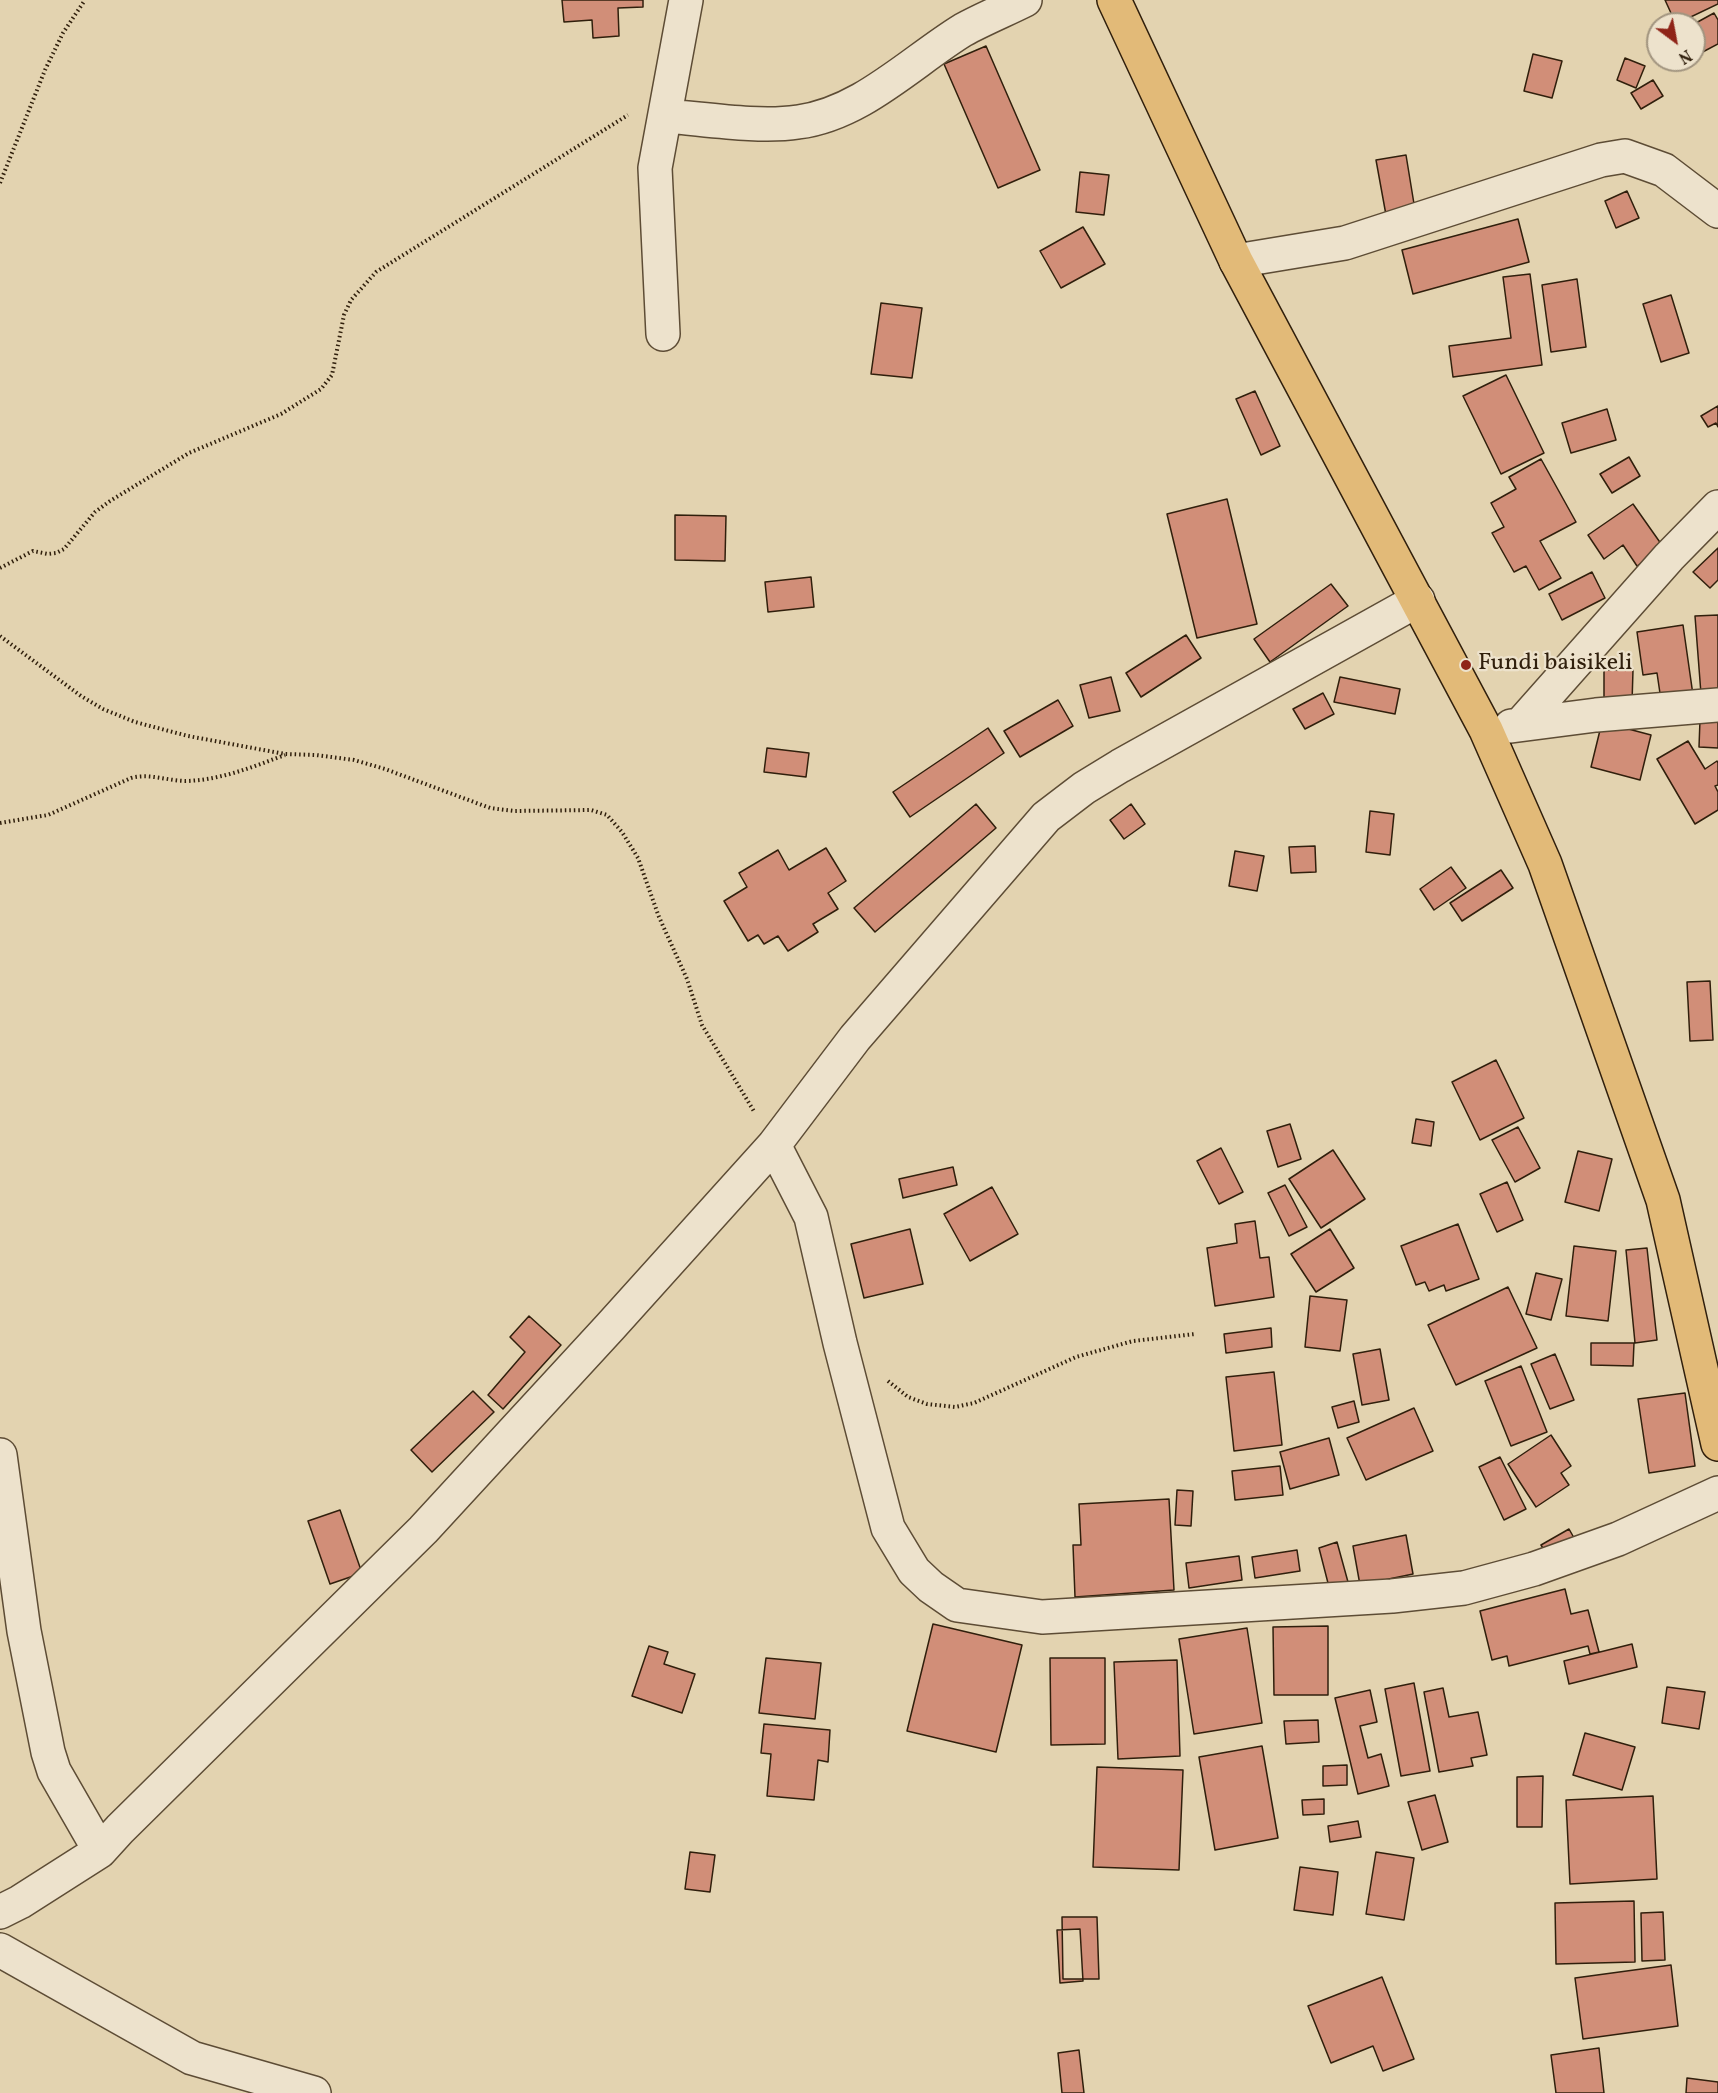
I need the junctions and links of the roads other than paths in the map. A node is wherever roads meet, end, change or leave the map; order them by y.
1 (686, 0) edge
2 (1025, 0) edge
3 (1114, 0) edge
4 (668, 103) junction
5 (1718, 211) edge
6 (1236, 261) junction
7 (663, 334) dead end
8 (1718, 507) edge
9 (1418, 600) junction
10 (1718, 705) edge
11 (1521, 724) junction
12 (1486, 730) junction
13 (774, 1145) junction
14 (1718, 1444) edge
15 (0, 1455) edge
16 (1718, 1493) edge
17 (100, 1851) junction
18 (0, 1912) edge
19 (0, 1950) edge
20 (314, 2093) edge

1 - 4 street
2 - 4 street
3 - 6 main road
4 - 7 street
5 - 6 street
6 - 9 main road
8 - 11 street
9 - 12 main road
9 - 13 street
10 - 11 street
11 - 12 street
12 - 14 main road
13 - 16 street
13 - 17 street
15 - 17 street
17 - 18 street
19 - 20 street

